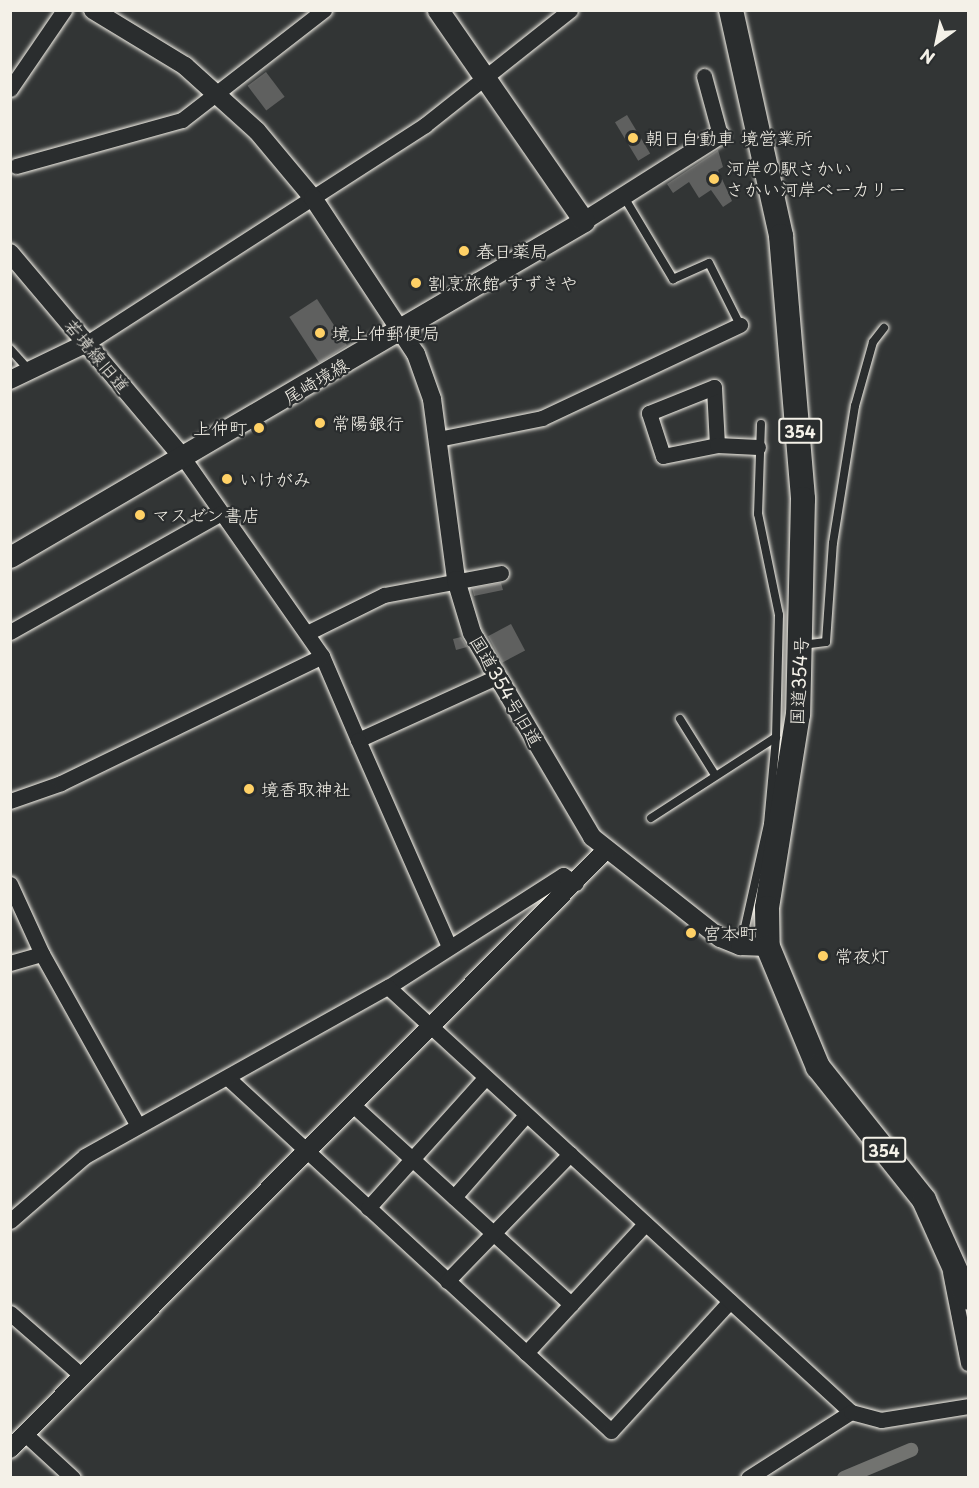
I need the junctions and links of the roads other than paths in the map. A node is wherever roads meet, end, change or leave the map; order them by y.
1 (64, 10) edge
2 (93, 10) edge
3 (324, 10) edge
4 (438, 10) edge
5 (570, 10) edge
6 (731, 10) edge
7 (704, 76) dead end
8 (484, 80) junction
9 (10, 88) edge
10 (220, 93) junction
11 (720, 135) joint
12 (12, 168) edge
13 (624, 196) junction
14 (313, 198) junction
15 (584, 221) junction
16 (10, 253) edge
17 (740, 325) joint
18 (884, 328) dead end
19 (401, 330) junction
20 (87, 344) junction
21 (10, 349) edge
22 (29, 370) junction
23 (10, 380) edge
24 (761, 424) dead end
25 (438, 439) junction
26 (717, 445) junction
27 (758, 447) junction
28 (184, 459) junction
29 (221, 513) junction
30 (10, 557) edge
31 (501, 573) dead end
32 (456, 580) junction
33 (10, 633) edge
34 (307, 633) junction
35 (801, 645) junction
36 (322, 656) junction
37 (496, 677) junction
38 (680, 719) dead end
39 (776, 737) junction
40 (358, 740) junction
41 (715, 775) junction
42 (10, 801) edge
43 (651, 818) dead end
44 (606, 850) junction
45 (10, 884) edge
46 (576, 884) junction
47 (449, 946) junction
48 (740, 946) junction
49 (768, 947) junction
50 (42, 954) junction
51 (10, 963) edge
52 (388, 987) junction
53 (432, 1030) junction
54 (485, 1078) junction
55 (230, 1080) junction
56 (354, 1106) junction
57 (525, 1115) junction
58 (137, 1124) junction
59 (308, 1152) junction
60 (570, 1154) junction
61 (412, 1159) junction
62 (454, 1197) junction
63 (368, 1208) junction
64 (10, 1221) edge
65 (645, 1224) junction
66 (493, 1233) junction
67 (954, 1257) junction
68 (447, 1281) junction
69 (969, 1298) edge
70 (730, 1301) junction
71 (570, 1304) junction
72 (10, 1313) edge
73 (526, 1353) junction
74 (969, 1363) edge
75 (80, 1374) junction
76 (969, 1406) edge
77 (851, 1412) junction
78 (25, 1434) junction
79 (10, 1449) edge
80 (73, 1478) edge
81 (748, 1478) edge

1 - 9 street
2 - 10 street, 国道354号旧道
3 - 10 street
4 - 8 main road
5 - 8 street
6 - 35 highway, 国道354号 / 354
7 - 11 street
8 - 14 street
8 - 15 main road
10 - 12 street
10 - 14 street, 国道354号旧道
11 - 13 street
13 - 15 street
13 - 17 lane
14 - 19 street, 国道354号旧道
14 - 20 street
15 - 19 main road, 尾崎境線
16 - 20 street, 若境線旧道
17 - 25 street
18 - 35 lane
19 - 25 street, 国道354号旧道
19 - 28 main road, 尾崎境線
20 - 22 street
20 - 28 street, 若境線旧道
21 - 22 lane
22 - 23 street
24 - 27 lane
25 - 32 street, 国道354号旧道
26 - 26 street
26 - 27 street
27 - 39 lane
28 - 29 street
28 - 30 main road, 尾崎境線
29 - 33 street
29 - 34 street
31 - 32 street
32 - 34 street
32 - 37 street, 国道354号旧道
34 - 36 street
35 - 49 highway, 国道354号 / 354
36 - 40 street
36 - 42 street
37 - 40 street
37 - 44 street, 国道354号旧道
38 - 41 lane
39 - 41 lane
39 - 48 lane
40 - 47 street
41 - 43 lane
44 - 46 street
44 - 48 street, 国道354号旧道
45 - 50 street
46 - 47 street
46 - 53 street
47 - 52 street
48 - 49 street, 国道354号旧道
49 - 67 highway, 国道354号 / 354
50 - 51 street
50 - 58 street
52 - 53 street
52 - 55 street
53 - 54 street
53 - 56 street
54 - 57 street
54 - 61 street
55 - 58 street
55 - 59 street
56 - 59 street
56 - 61 street
57 - 60 street
57 - 62 street
58 - 64 street
59 - 63 street
59 - 75 street
60 - 65 street
60 - 66 street
61 - 62 street
61 - 63 street
62 - 66 street
63 - 68 street
65 - 70 street
65 - 71 street
66 - 68 street
66 - 71 street
67 - 69 highway, 国道354号 / 354
67 - 74 street
68 - 73 street
70 - 73 street
70 - 77 street
71 - 73 street
72 - 75 street
75 - 78 street
76 - 77 street
77 - 81 street
78 - 79 street
78 - 80 street

